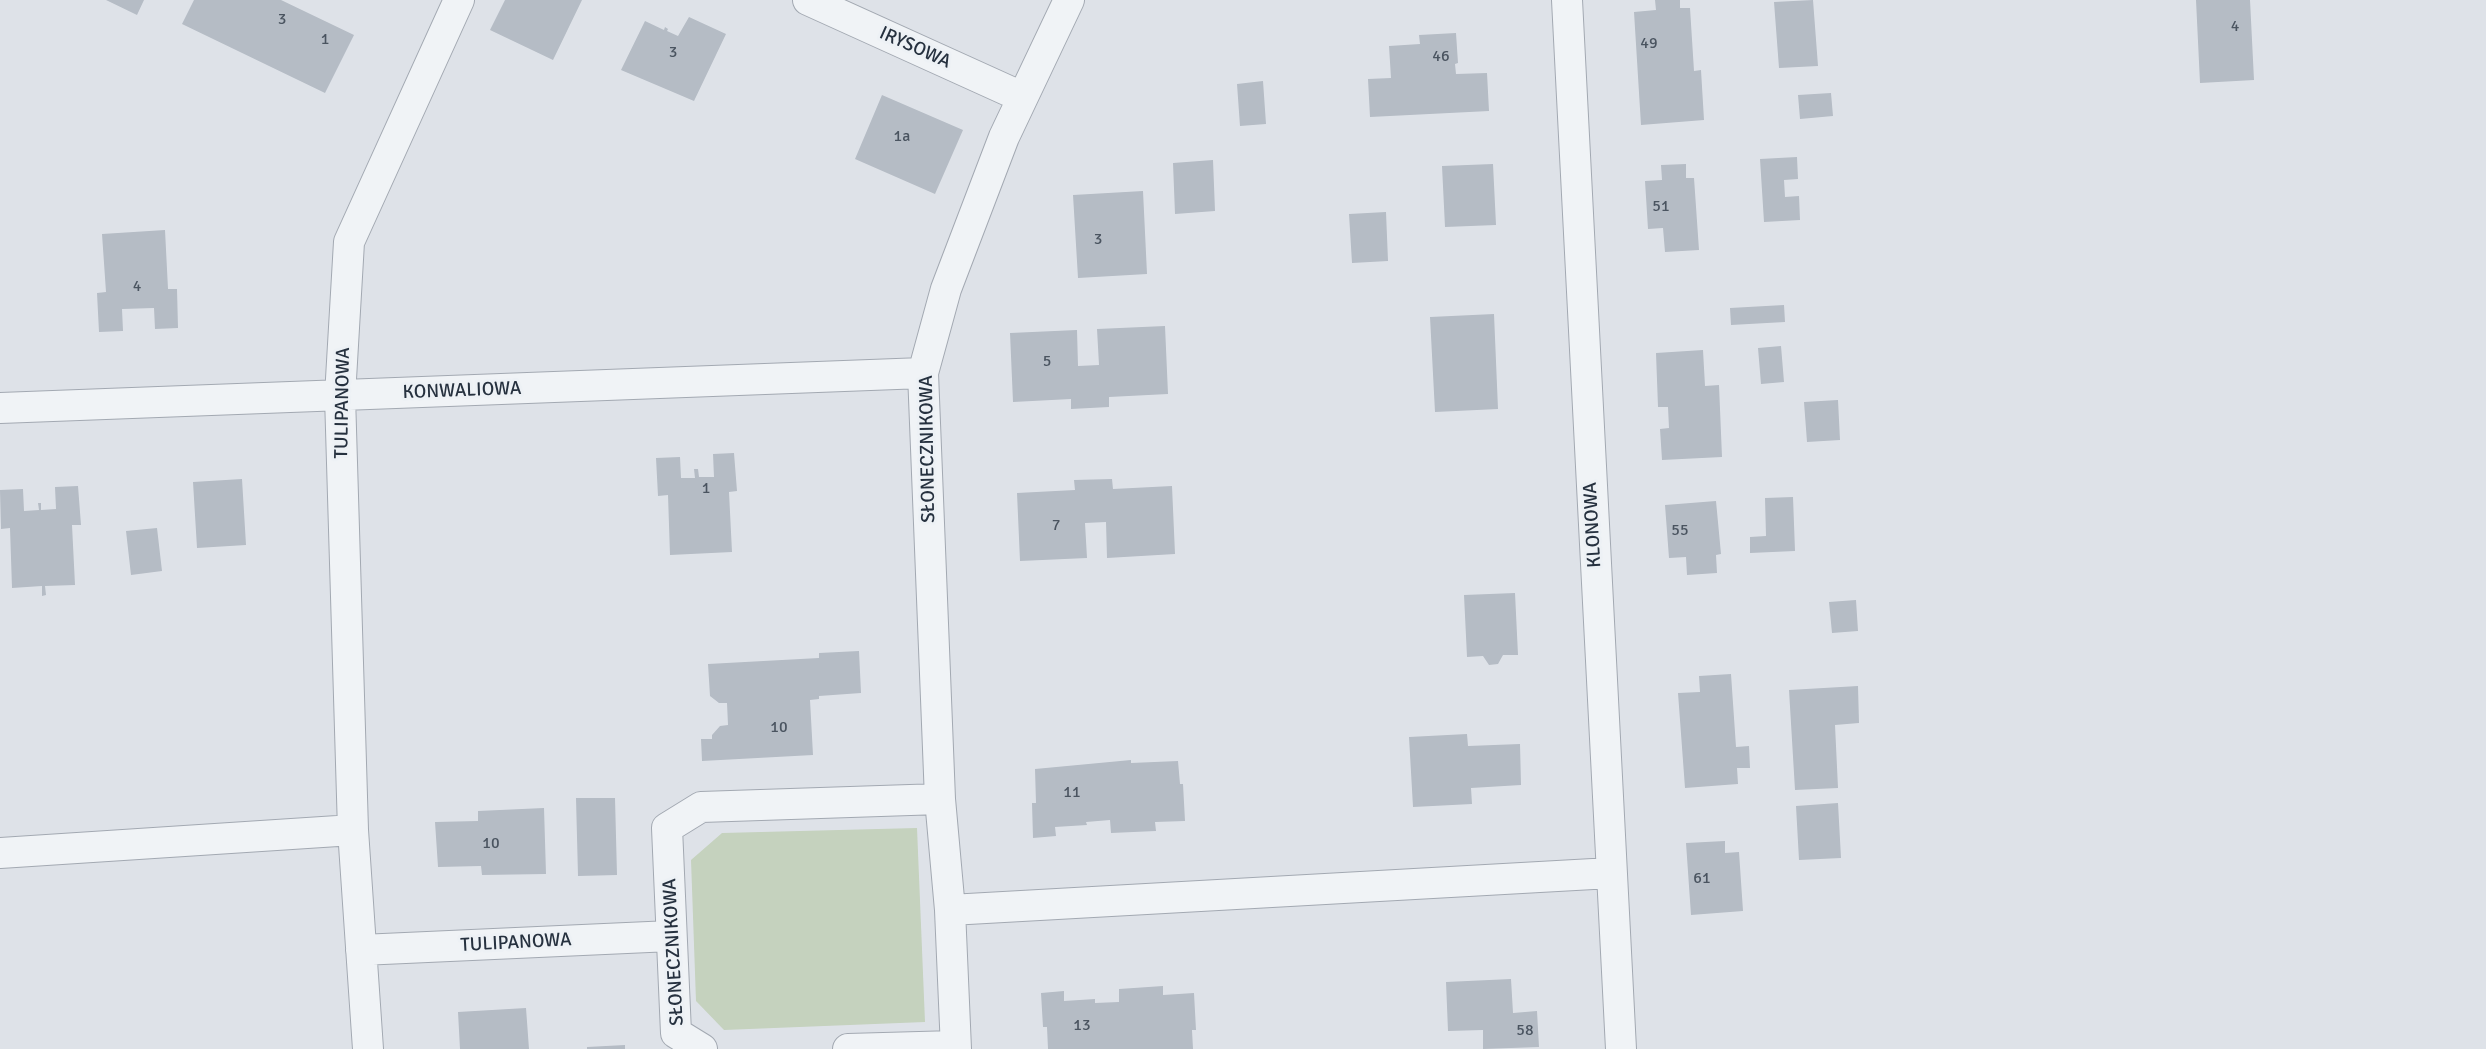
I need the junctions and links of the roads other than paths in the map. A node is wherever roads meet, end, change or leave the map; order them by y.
1 (808, 0) edge
2 (1069, 0) edge
3 (1567, 0) edge
4 (450, 3) edge
5 (1022, 97) junction
6 (923, 373) junction
7 (340, 396) junction
8 (0, 408) edge
9 (940, 799) junction
10 (353, 830) junction
11 (0, 853) edge
12 (1611, 873) junction
13 (950, 910) junction
14 (671, 936) junction
15 (361, 950) junction
16 (956, 1048) edge
17 (368, 1049) edge
18 (702, 1049) edge
19 (848, 1049) edge
20 (1621, 1049) edge

1 - 5 street, IRYSOWA
2 - 5 street, SŁONECZNIKOWA
3 - 12 street, KLONOWA
4 - 7 street, TULIPANOWA
5 - 6 street, SŁONECZNIKOWA
6 - 7 street, KONWALIOWA
6 - 9 street, SŁONECZNIKOWA
7 - 8 street, KONWALIOWA
7 - 10 street, TULIPANOWA
9 - 13 street, SŁONECZNIKOWA
9 - 14 street, SŁONECZNIKOWA
10 - 11 street
10 - 15 street, TULIPANOWA
12 - 13 street
12 - 20 street, KLONOWA
13 - 16 street, SŁONECZNIKOWA
14 - 15 street, TULIPANOWA
14 - 18 street, SŁONECZNIKOWA
15 - 17 street, TULIPANOWA
16 - 19 street, SŁONECZNIKOWA

